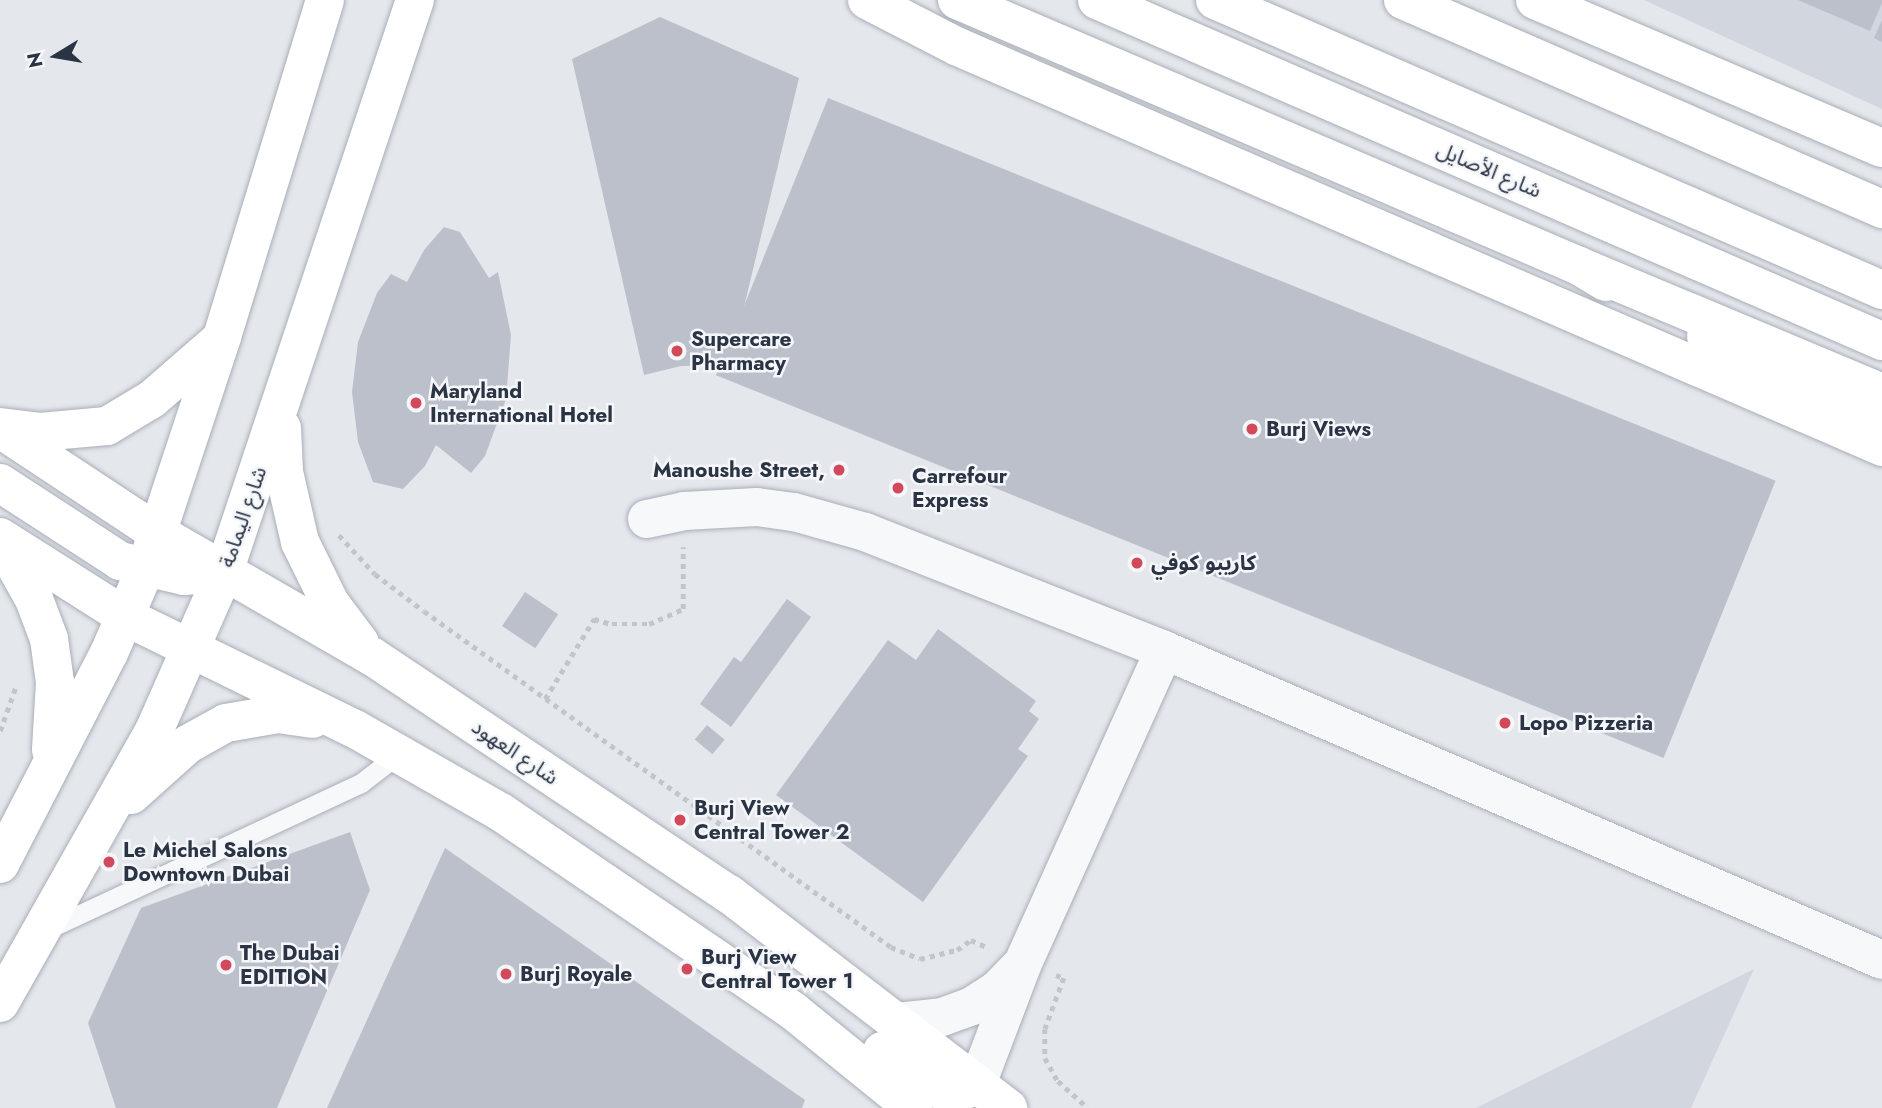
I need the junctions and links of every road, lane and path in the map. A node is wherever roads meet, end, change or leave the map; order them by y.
1 (325, 0) edge
2 (415, 0) edge
3 (867, 0) edge
4 (957, 0) edge
5 (1097, 0) edge
6 (1215, 0) edge
7 (1402, 0) edge
8 (1535, 0) edge
9 (1580, 11) edge
10 (1882, 148) edge
11 (1882, 209) edge
12 (1579, 266) junction
13 (1882, 290) edge
14 (222, 337) junction
15 (1882, 341) edge
16 (1882, 393) edge
17 (284, 400) junction
18 (1882, 426) edge
19 (0, 428) edge
20 (1882, 447) edge
21 (0, 483) edge
22 (665, 515) joint
23 (335, 530) dead end
24 (158, 533) junction
25 (0, 539) edge
26 (145, 570) junction
27 (224, 572) junction
28 (126, 617) junction
29 (1164, 650) junction
30 (191, 652) junction
31 (373, 657) junction
32 (545, 699) junction
33 (355, 729) junction
34 (400, 753) junction
35 (45, 780) junction
36 (111, 813) junction
37 (0, 864) edge
38 (43, 932) junction
39 (1882, 960) edge
40 (1023, 963) junction
41 (0, 1003) edge
42 (792, 1010) junction
43 (897, 1022) junction
44 (977, 1084) junction
45 (913, 1108) edge
46 (1008, 1108) edge
47 (1088, 1108) edge

1 - 14 street
2 - 17 street, شارع اليمامة
3 - 20 street
4 - 12 street
5 - 15 street, شارع الأصايل
6 - 13 street
7 - 11 street
8 - 9 street
9 - 10 street
12 - 16 street
12 - 18 street
14 - 19 street
14 - 24 street
17 - 27 street, شارع اليمامة
17 - 31 street
19 - 24 street, شارع العهود
21 - 26 street
22 - 29 street
22 - 32 path
23 - 32 path
24 - 26 street
24 - 27 street, شارع العهود
25 - 28 street
25 - 35 street
26 - 27 street
26 - 28 street
27 - 30 street, شارع اليمامة
27 - 31 street, شارع العهود
28 - 30 street
28 - 35 street
29 - 39 street
29 - 40 street
30 - 33 street
30 - 36 street, شارع اليمامة
31 - 43 street, شارع العهود
32 - 40 path
33 - 34 street
33 - 36 street
34 - 38 lane
34 - 42 street
35 - 37 street
36 - 38 street, شارع اليمامة
38 - 41 street, شارع اليمامة
40 - 43 street
40 - 44 street
40 - 47 path
42 - 44 street
42 - 45 street
43 - 44 street, شارع العهود
44 - 46 street, شارع العهود

